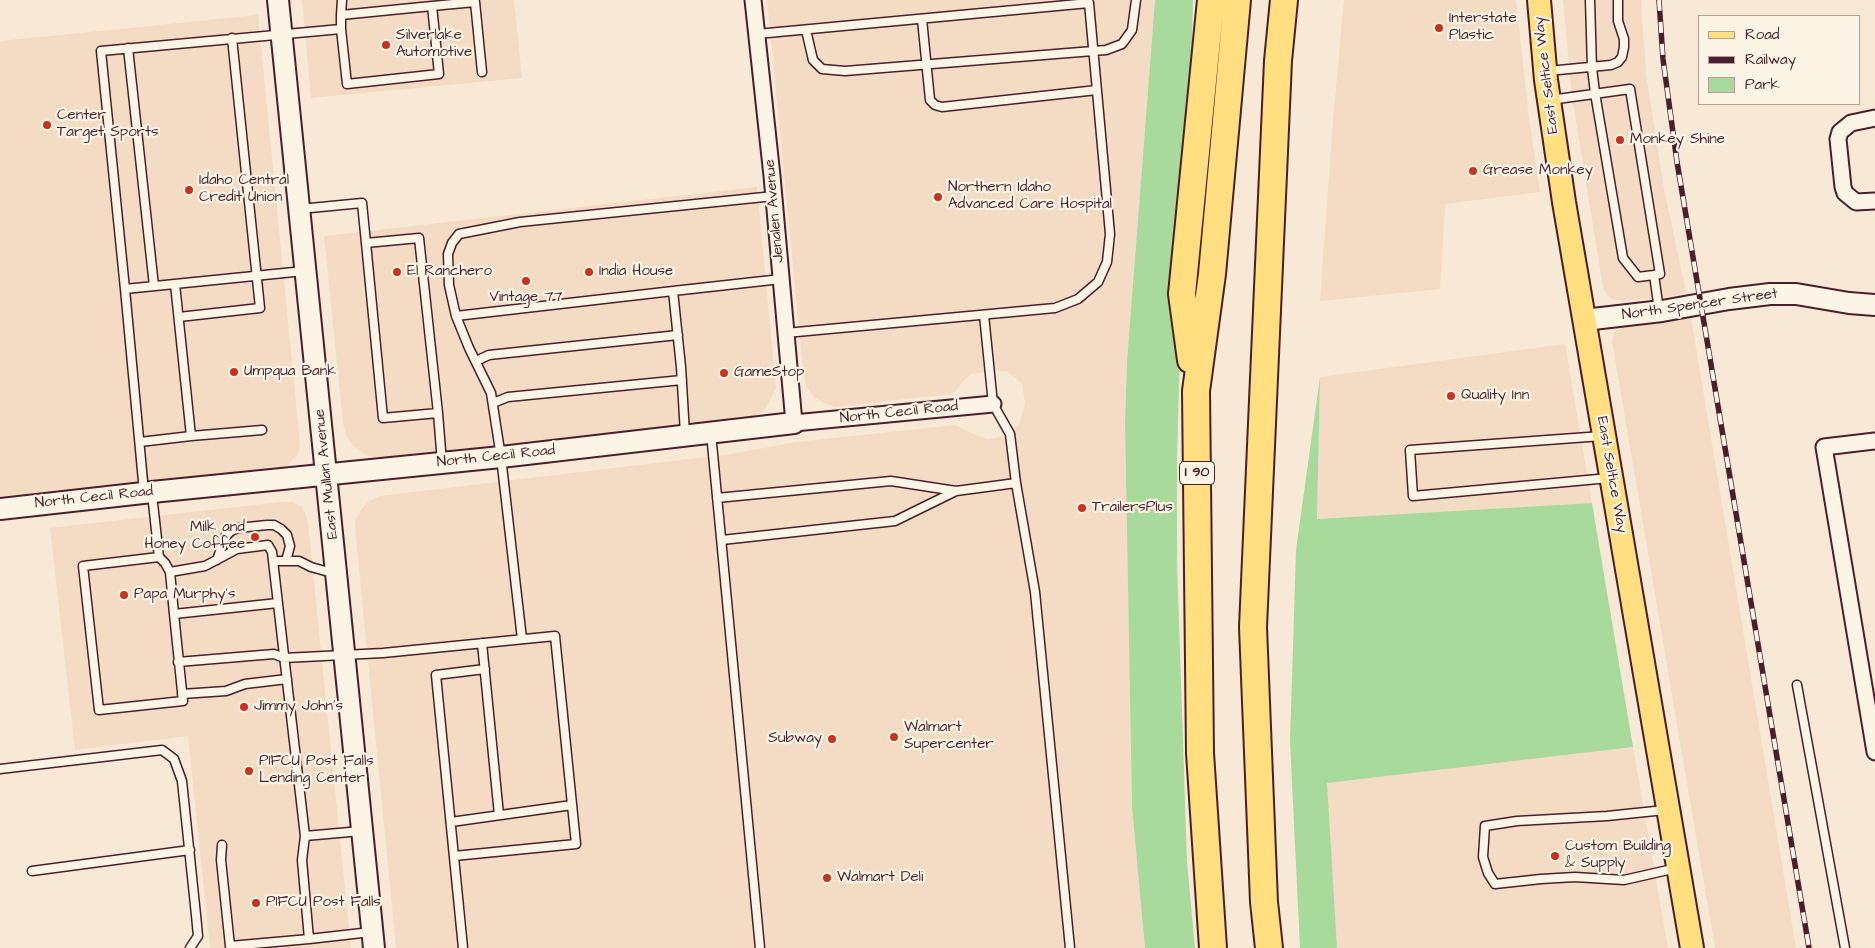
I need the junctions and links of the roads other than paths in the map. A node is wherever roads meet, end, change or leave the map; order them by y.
1 (278, 0) edge
2 (342, 0) edge
3 (753, 0) edge
4 (1014, 0) edge
5 (1136, 0) edge
6 (1211, 0) edge
7 (1236, 0) edge
8 (1284, 0) edge
9 (1291, 0) edge
10 (1539, 0) edge
11 (1590, 0) edge
12 (1618, 0) edge
13 (1089, 2) edge
14 (432, 6) junction
15 (1015, 10) junction
16 (341, 16) junction
17 (922, 19) junction
18 (341, 29) junction
19 (806, 30) junction
20 (282, 34) junction
21 (757, 34) junction
22 (232, 38) junction
23 (128, 48) junction
24 (1093, 51) junction
25 (1278, 61) junction
26 (927, 65) junction
27 (1592, 68) junction
28 (1545, 71) junction
29 (482, 72) dead end
30 (1097, 90) junction
31 (1595, 93) junction
32 (1549, 100) junction
33 (1875, 118) edge
34 (774, 196) junction
35 (1875, 201) edge
36 (300, 209) junction
37 (366, 243) junction
38 (306, 270) junction
39 (1654, 275) junction
40 (257, 276) junction
41 (781, 279) junction
42 (175, 284) junction
43 (154, 286) junction
44 (125, 289) junction
45 (673, 291) junction
46 (1875, 305) edge
47 (1659, 311) junction
48 (984, 315) junction
49 (456, 316) junction
50 (179, 317) junction
51 (1584, 320) junction
52 (786, 332) junction
53 (678, 335) junction
54 (476, 361) junction
55 (682, 380) junction
56 (1196, 390) junction
57 (493, 403) junction
58 (993, 404) junction
59 (438, 412) junction
60 (794, 423) junction
61 (262, 430) dead end
62 (711, 433) junction
63 (191, 436) junction
64 (685, 436) junction
65 (1604, 436) junction
66 (1875, 441) edge
67 (140, 442) junction
68 (501, 457) junction
69 (442, 463) junction
70 (326, 474) junction
71 (1611, 478) junction
72 (1016, 483) junction
73 (956, 491) junction
74 (148, 492) junction
75 (717, 498) junction
76 (0, 509) edge
77 (722, 540) junction
78 (158, 557) junction
79 (217, 560) junction
80 (273, 561) junction
81 (286, 561) junction
82 (170, 572) junction
83 (337, 574) junction
84 (278, 603) junction
85 (174, 614) junction
86 (522, 639) junction
87 (482, 643) junction
88 (345, 656) junction
89 (284, 658) junction
90 (178, 662) junction
91 (485, 669) junction
92 (286, 679) junction
93 (1797, 685) dead end
94 (182, 694) junction
95 (1875, 752) edge
96 (0, 769) edge
97 (572, 805) junction
98 (1668, 809) junction
99 (499, 816) junction
100 (451, 822) junction
101 (363, 831) junction
102 (305, 836) junction
103 (222, 844) dead end
104 (190, 850) junction
105 (454, 856) junction
106 (1679, 868) junction
107 (32, 871) dead end
108 (309, 939) junction
109 (373, 940) edge
110 (190, 948) edge
111 (463, 948) edge
112 (760, 948) edge
113 (1070, 948) edge
114 (1213, 948) edge
115 (1268, 948) edge
116 (1692, 948) edge
117 (1845, 948) edge

1 - 20 street, East Mullan Avenue
2 - 16 lane
3 - 21 street, Jenalen Avenue
4 - 15 lane
5 - 24 lane
6 - 56 highway
7 - 56 highway, I 90
8 - 25 highway
9 - 25 highway
10 - 28 main road, East Seltice Way
11 - 27 lane
12 - 27 lane
13 - 15 lane
13 - 24 lane
14 - 16 lane
14 - 18 lane
14 - 29 lane
15 - 17 lane
16 - 18 lane
17 - 19 lane
17 - 26 lane
18 - 20 lane
19 - 21 lane
19 - 26 lane
20 - 22 lane
20 - 36 street, East Mullan Avenue
21 - 34 street, Jenalen Avenue
22 - 23 lane
22 - 40 lane
23 - 43 lane
23 - 44 lane
24 - 26 lane
24 - 30 lane
25 - 115 highway
26 - 30 lane
27 - 28 lane
27 - 31 lane
28 - 32 main road, East Seltice Way
30 - 48 lane
31 - 32 lane
31 - 39 lane
31 - 39 lane
32 - 51 main road, East Seltice Way
33 - 35 street
34 - 41 street, Jenalen Avenue
34 - 49 lane
36 - 37 lane
36 - 38 street, East Mullan Avenue
37 - 59 lane
37 - 59 lane
38 - 40 lane
38 - 70 street, East Mullan Avenue
39 - 47 lane
40 - 42 lane
40 - 50 lane
41 - 45 lane
41 - 52 street, Jenalen Avenue
42 - 43 lane
42 - 50 lane
43 - 44 lane
44 - 67 lane
45 - 49 lane
45 - 53 lane
46 - 47 street, North Spencer Street
47 - 51 street, North Spencer Street
48 - 52 lane
48 - 58 lane
49 - 54 lane
50 - 63 lane
51 - 65 main road, East Seltice Way
52 - 60 street, Jenalen Avenue
53 - 54 lane
53 - 55 lane
54 - 57 lane
55 - 57 lane
55 - 64 lane
56 - 114 highway, I 90
57 - 68 lane
58 - 60 street, North Cecil Road
58 - 72 lane
59 - 69 lane
60 - 62 street, North Cecil Road
61 - 63 lane
62 - 64 street, North Cecil Road
62 - 75 lane
63 - 67 lane
64 - 68 street, North Cecil Road
65 - 71 main road, East Seltice Way
65 - 71 lane
66 - 95 street
67 - 74 lane
68 - 69 street, North Cecil Road
68 - 86 lane
69 - 70 street, North Cecil Road
70 - 74 street, North Cecil Road
70 - 83 street, East Mullan Avenue
71 - 98 main road, East Seltice Way
72 - 73 lane
72 - 113 lane
73 - 75 lane
73 - 77 lane
74 - 76 street, North Cecil Road
74 - 78 lane
75 - 77 lane
77 - 112 lane
78 - 82 lane
78 - 94 lane
79 - 80 lane
79 - 81 lane
79 - 82 lane
80 - 81 lane
80 - 84 lane
81 - 83 lane
82 - 85 lane
83 - 88 street, East Mullan Avenue
84 - 85 lane
84 - 89 lane
85 - 90 lane
86 - 87 lane
86 - 97 lane
87 - 88 lane
87 - 91 lane
88 - 89 lane
88 - 101 street, East Mullan Avenue
89 - 90 lane
89 - 92 lane
90 - 94 lane
91 - 99 lane
91 - 100 lane
92 - 94 lane
92 - 102 lane
93 - 117 lane
96 - 104 lane
97 - 99 lane
97 - 105 lane
98 - 106 main road, East Seltice Way
98 - 106 lane
99 - 100 lane
100 - 105 lane
101 - 102 lane
101 - 109 street, East Mullan Avenue
102 - 108 lane
103 - 108 lane
104 - 107 lane
104 - 110 lane
105 - 111 lane
106 - 116 main road, East Seltice Way
108 - 109 lane

